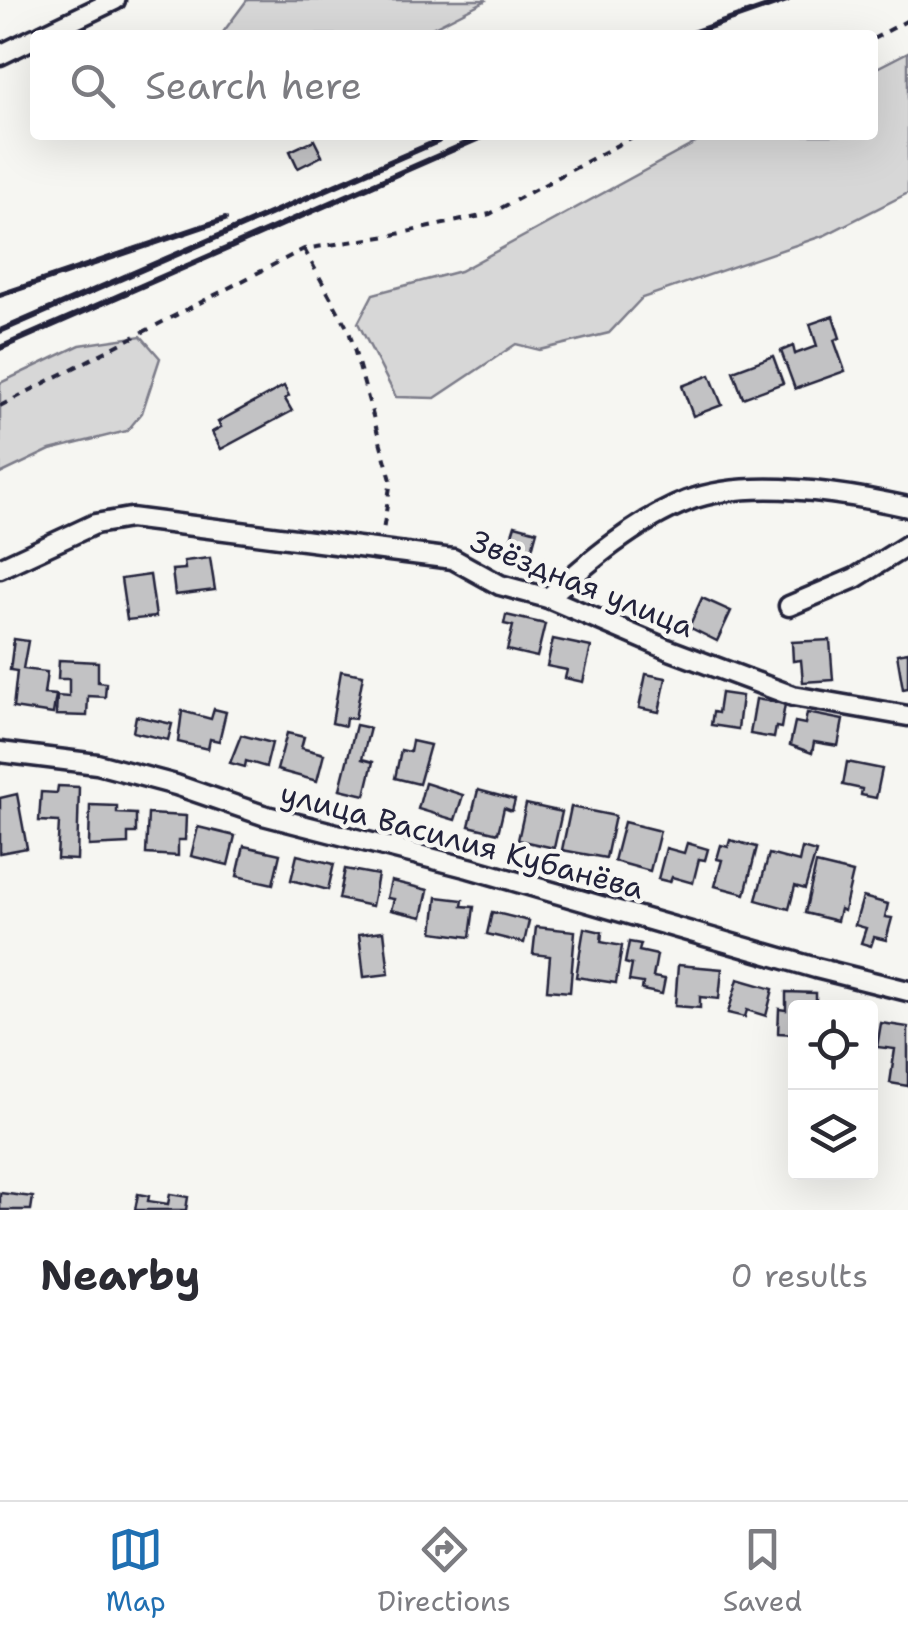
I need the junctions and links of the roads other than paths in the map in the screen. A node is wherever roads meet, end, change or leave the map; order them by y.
1 (116, 0) edge
2 (53, 30) edge
3 (30, 40) edge
4 (0, 55) edge
5 (908, 507) edge
6 (908, 545) edge
7 (0, 568) edge
8 (548, 598) junction
9 (788, 606) dead end
10 (908, 716) edge
11 (0, 752) edge
12 (908, 991) edge

1 - 2 street
3 - 4 street
5 - 8 street
6 - 9 street
7 - 8 street, Звёздная улица
8 - 10 street, Звёздная улица
11 - 12 street, улица Василия Кубанёва

